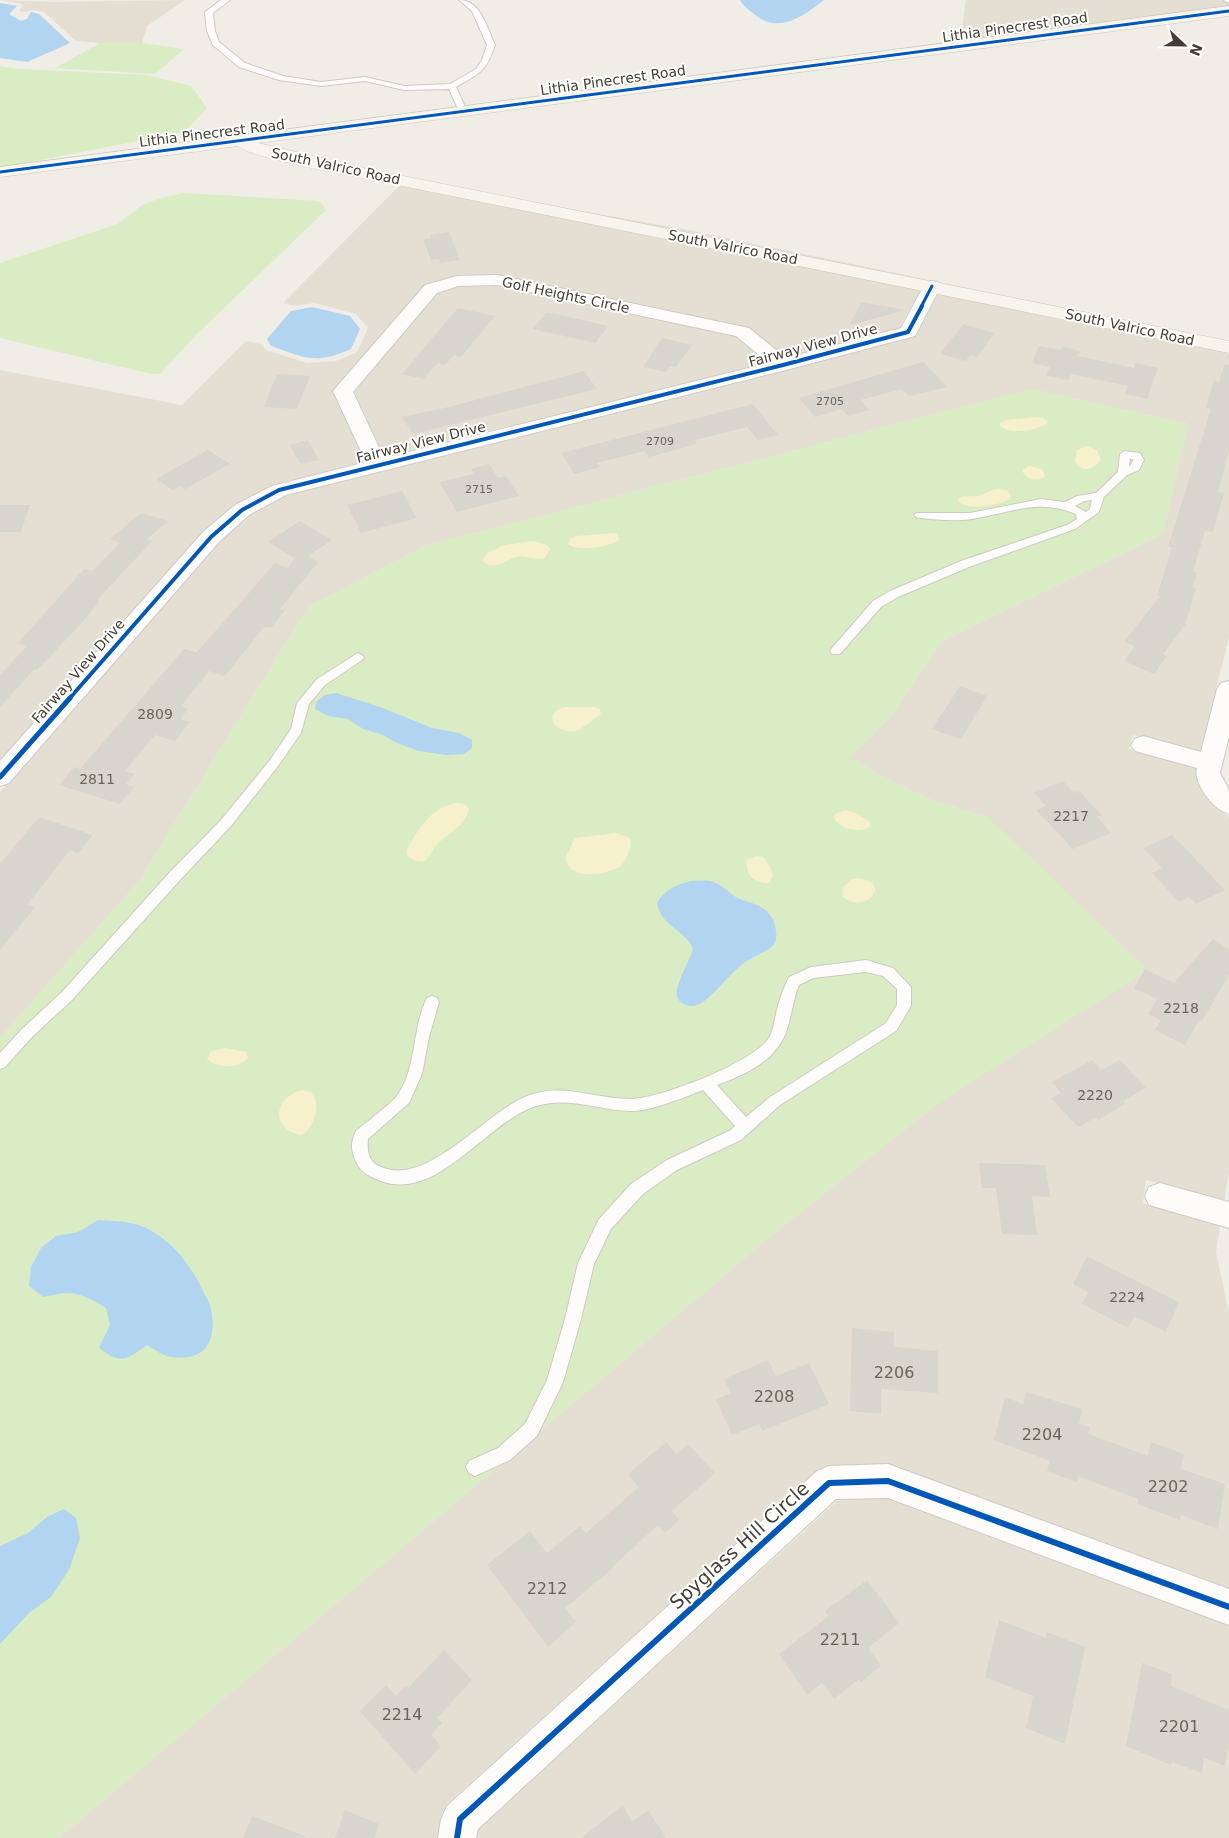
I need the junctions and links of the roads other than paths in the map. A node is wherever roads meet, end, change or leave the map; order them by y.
1 (226, 0) edge
2 (463, 0) edge
3 (1229, 10) edge
4 (452, 86) junction
5 (464, 111) junction
6 (234, 147) junction
7 (0, 172) edge
8 (0, 176) edge
9 (932, 286) junction
10 (1229, 347) edge
11 (783, 365) junction
12 (377, 464) junction
13 (1123, 474) dead end
14 (1099, 496) junction
15 (1068, 505) junction
16 (920, 515) dead end
17 (1083, 520) junction
18 (836, 651) dead end
19 (358, 657) dead end
20 (1229, 689) edge
21 (1143, 745) dead end
22 (1211, 763) junction
23 (0, 776) edge
24 (1229, 805) edge
25 (432, 1002) dead end
26 (0, 1063) edge
27 (706, 1083) junction
28 (745, 1127) junction
29 (1160, 1196) dead end
30 (1229, 1215) edge
31 (475, 1467) dead end
32 (1229, 1607) edge
33 (457, 1838) edge

1 - 4 lane
2 - 4 lane
3 - 5 main road, Lithia Pinecrest Road
4 - 5 lane
5 - 6 main road, Lithia Pinecrest Road
6 - 7 main road, Lithia Pinecrest Road
6 - 8 main road
6 - 9 main road, South Valrico Road
9 - 10 main road, South Valrico Road
9 - 11 street, Fairway View Drive
11 - 12 street, Fairway View Drive
11 - 12 street, Golf Heights Circle
12 - 23 street, Fairway View Drive
13 - 14 lane
14 - 15 lane
14 - 17 lane
15 - 16 lane
15 - 17 lane
17 - 18 lane
19 - 26 lane
20 - 22 street
21 - 22 street
22 - 24 street
25 - 27 lane
27 - 28 lane
27 - 28 lane
28 - 31 lane
29 - 30 street
32 - 33 street, Spyglass Hill Circle

